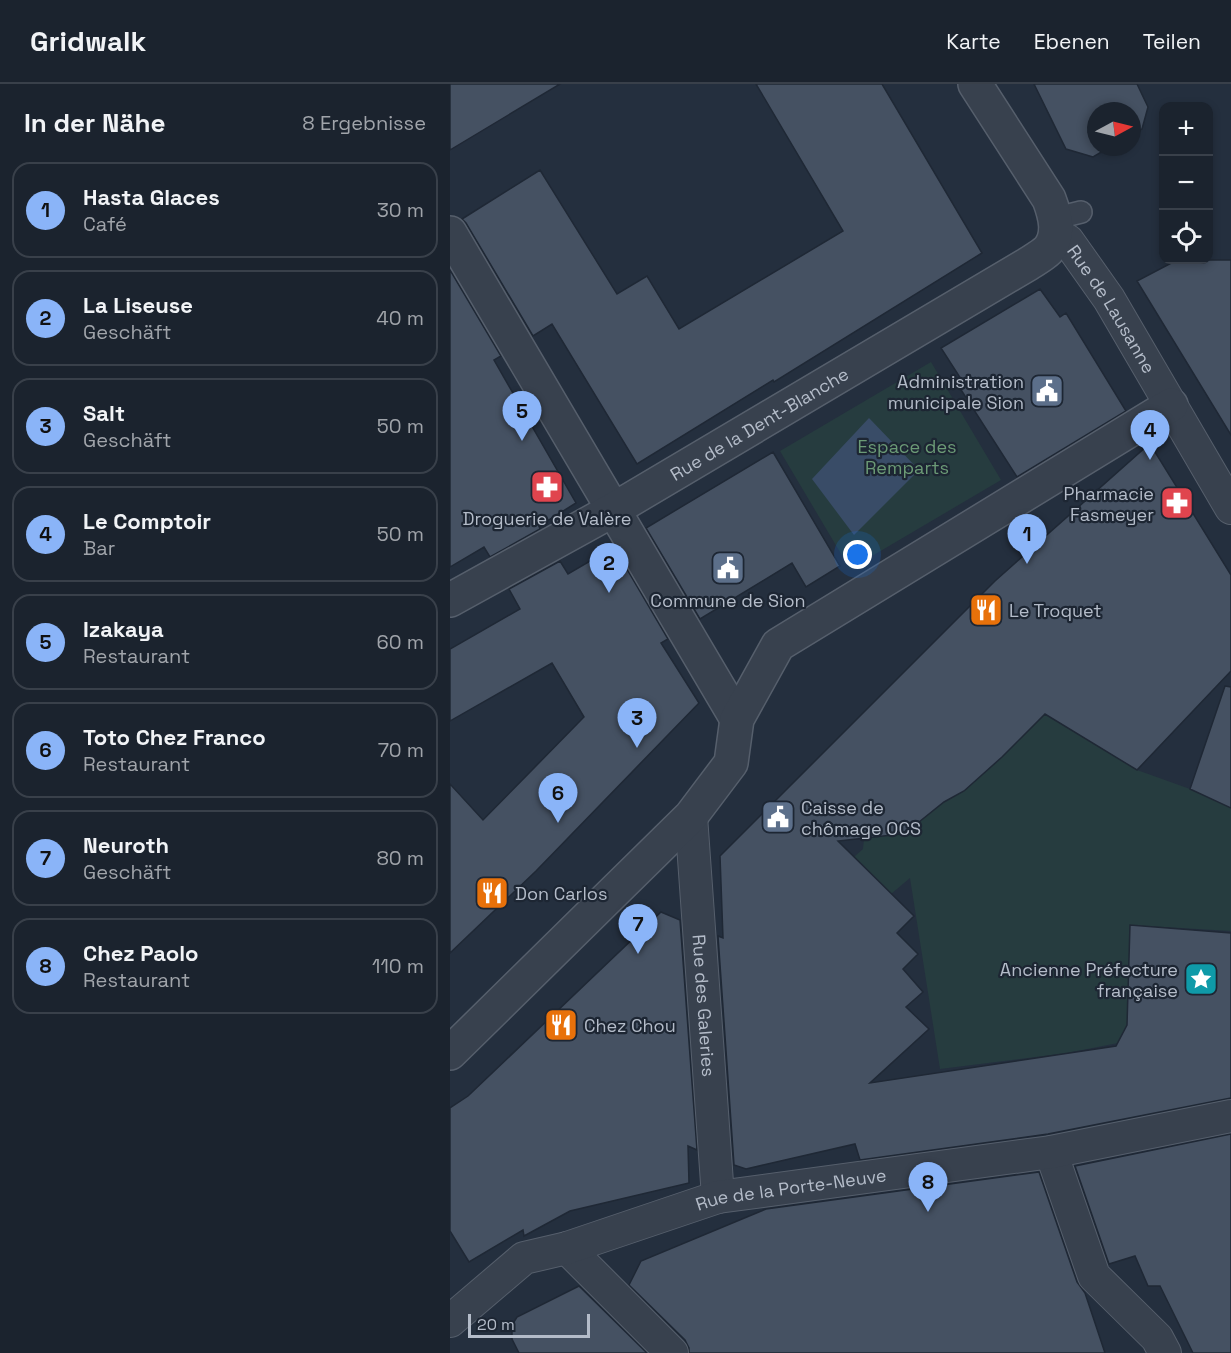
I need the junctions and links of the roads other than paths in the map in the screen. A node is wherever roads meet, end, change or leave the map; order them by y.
1 (975, 84) edge
2 (1064, 221) junction
3 (450, 233) edge
4 (1171, 405) junction
5 (1231, 508) edge
6 (613, 510) junction
7 (450, 600) edge
8 (737, 719) junction
9 (691, 816) junction
10 (450, 1053) edge
11 (1231, 1116) edge
12 (1052, 1152) junction
13 (718, 1197) junction
14 (567, 1248) junction
15 (450, 1321) edge
16 (672, 1353) edge
17 (1165, 1353) edge

1 - 2 street, Rue de Lausanne
2 - 4 street, Rue de Lausanne
2 - 6 street, Rue de la Dent-Blanche
3 - 6 street
4 - 5 street, Rue de Lausanne
4 - 8 street
6 - 7 street, Rue de la Dent-Blanche
6 - 8 street
8 - 9 street
9 - 10 street
9 - 13 street, Rue des Galeries
11 - 12 street, Rue de la Porte-Neuve
12 - 13 street, Rue de la Porte-Neuve
12 - 17 street
13 - 14 street, Rue de la Porte-Neuve
14 - 15 street, Rue de la Porte-Neuve
14 - 16 street

